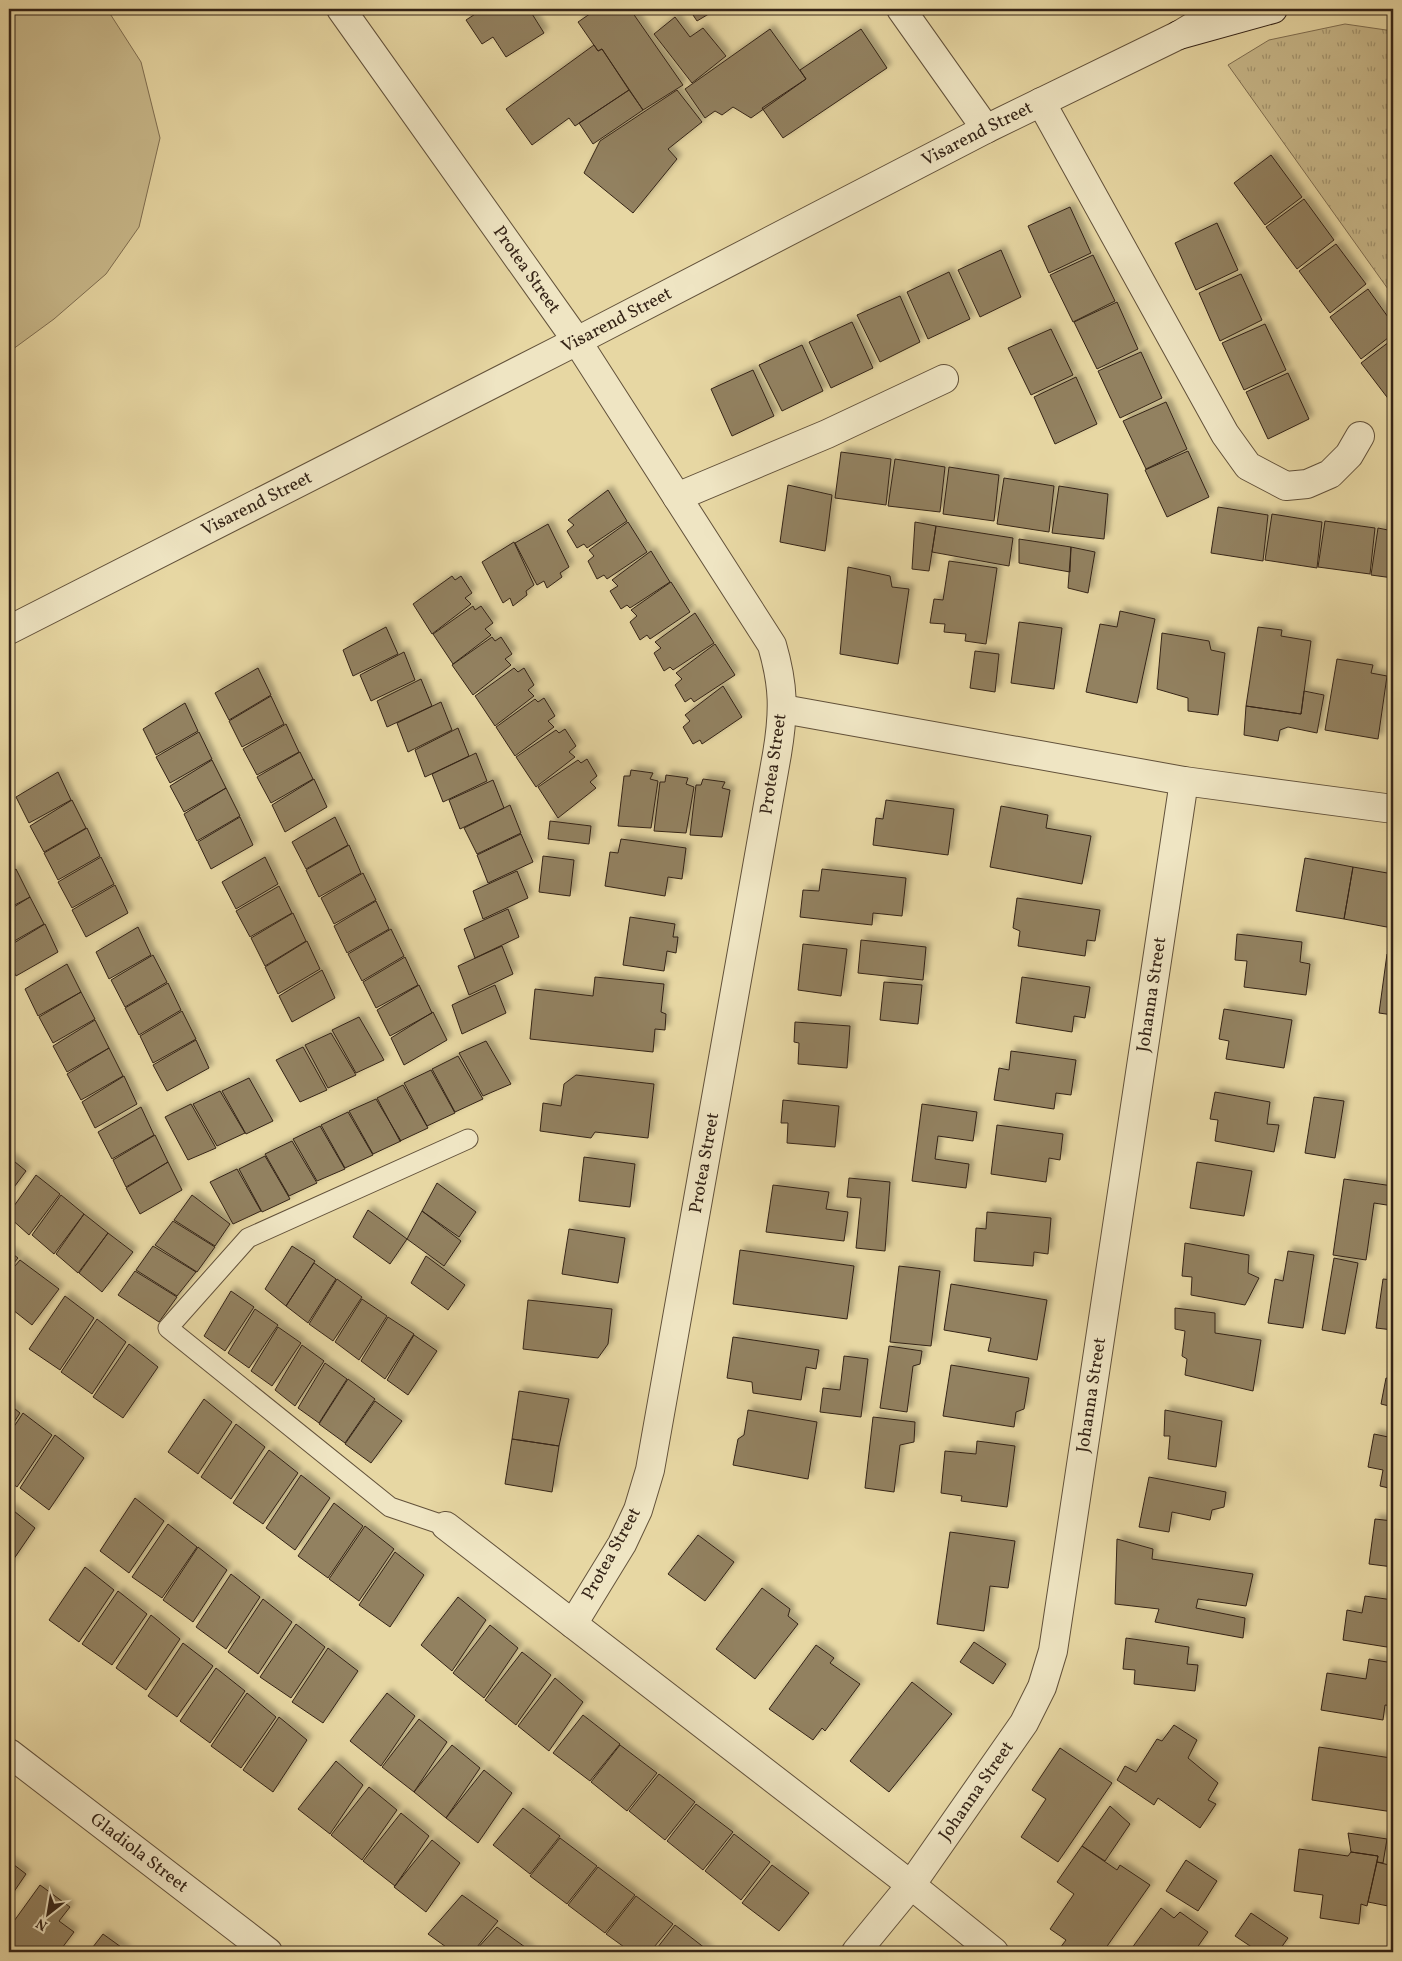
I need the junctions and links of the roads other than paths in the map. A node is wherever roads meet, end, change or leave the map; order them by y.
1 (341, 9) edge
2 (901, 9) edge
3 (1202, 9) edge
4 (1224, 9) edge
5 (1273, 9) edge
6 (1179, 35) junction
7 (1041, 102) junction
8 (986, 129) junction
9 (577, 341) junction
10 (944, 380) dead end
11 (1360, 436) dead end
12 (677, 497) junction
13 (9, 630) edge
14 (783, 709) junction
15 (1184, 781) junction
16 (1393, 809) edge
17 (468, 1139) dead end
18 (446, 1526) joint
19 (573, 1624) junction
20 (9, 1753) edge
21 (911, 1885) junction
22 (268, 1952) edge
23 (856, 1952) edge
24 (994, 1952) edge

1 - 9 street, Protea Street
2 - 8 street
3 - 6 street
4 - 6 street, Visarend Street
5 - 6 street
6 - 7 street, Visarend Street
7 - 8 street, Visarend Street
7 - 11 street
8 - 9 street, Visarend Street
9 - 12 street, Protea Street
9 - 13 street, Visarend Street
10 - 12 street
12 - 14 street, Protea Street
14 - 15 street
14 - 19 street, Protea Street
15 - 16 street
15 - 21 street, Johanna Street
17 - 18 lane
18 - 19 street
19 - 21 street
20 - 22 street, Gladiola Street
21 - 23 street, Johanna Street
21 - 24 street

